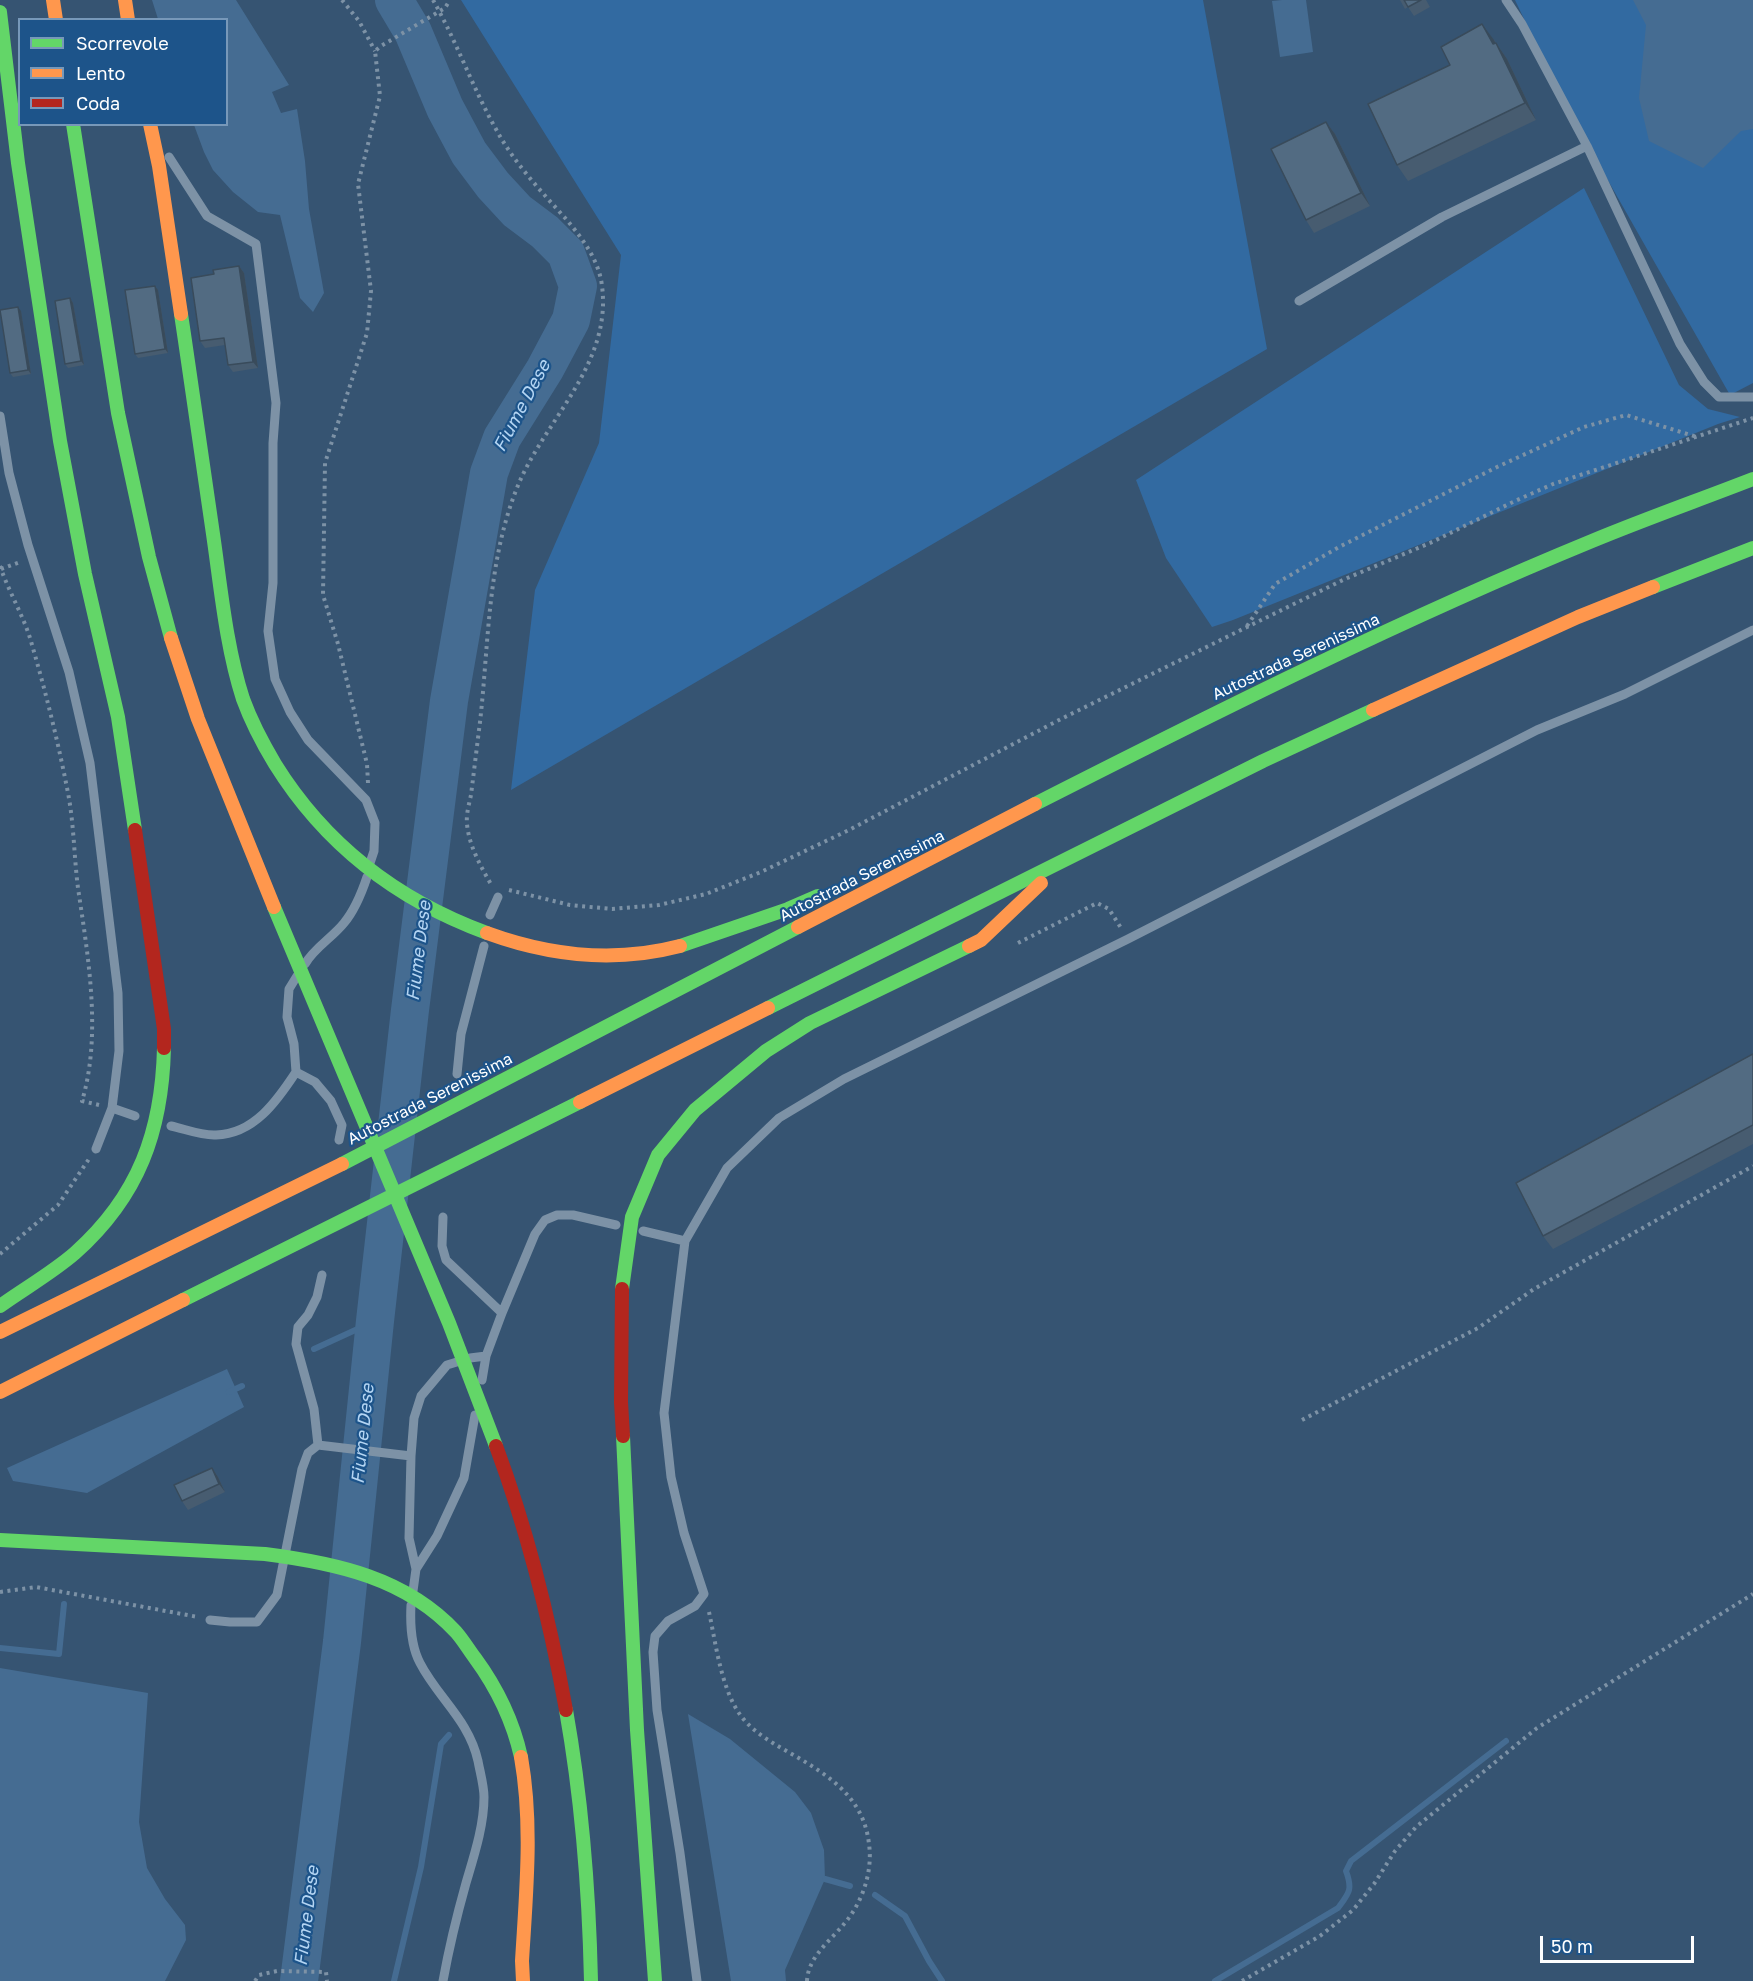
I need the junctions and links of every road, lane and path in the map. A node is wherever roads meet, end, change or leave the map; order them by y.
1 (53, 0) edge
2 (125, 0) edge
3 (342, 0) edge
4 (433, 0) edge
5 (450, 0) edge
6 (1506, 0) edge
7 (439, 11) junction
8 (0, 12) edge
9 (56, 18) edge
10 (128, 18) edge
11 (375, 51) junction
12 (73, 126) edge
13 (150, 126) edge
14 (1587, 146) junction
15 (1299, 301) dead end
16 (1753, 397) edge
17 (0, 416) edge
18 (1753, 418) edge
19 (1698, 437) junction
20 (1753, 479) edge
21 (1753, 548) edge
22 (0, 566) edge
23 (1247, 627) junction
24 (1753, 630) edge
25 (366, 800) junction
26 (1040, 802) junction
27 (952, 831) dead end
28 (1066, 859) junction
29 (834, 888) dead end
30 (498, 897) junction
31 (490, 915) dead end
32 (1128, 939) junction
33 (1015, 944) dead end
34 (484, 945) dead end
35 (296, 1072) junction
36 (457, 1074) dead end
37 (112, 1108) junction
38 (135, 1116) dead end
39 (171, 1126) dead end
40 (339, 1140) dead end
41 (96, 1149) joint
42 (1753, 1166) edge
43 (443, 1217) dead end
44 (616, 1225) dead end
45 (643, 1231) dead end
46 (685, 1241) junction
47 (0, 1254) edge
48 (322, 1275) dead end
49 (0, 1305) edge
50 (502, 1313) junction
51 (0, 1332) edge
52 (486, 1356) junction
53 (0, 1392) edge
54 (1302, 1420) dead end
55 (318, 1445) junction
56 (411, 1456) junction
57 (0, 1540) edge
58 (416, 1569) junction
59 (0, 1592) edge
60 (704, 1594) junction
61 (1753, 1594) edge
62 (210, 1620) joint
63 (255, 1981) edge
64 (327, 1981) edge
65 (443, 1981) edge
66 (523, 1981) edge
67 (591, 1981) edge
68 (655, 1981) edge
69 (697, 1981) edge
70 (807, 1981) edge
71 (1242, 1981) edge

1 - 9 main road
2 - 10 main road
3 - 11 path
4 - 7 path
5 - 7 path
6 - 14 lane
7 - 11 path
7 - 30 path
8 - 49 main road
11 - 25 path
12 - 67 main road
13 - 25 lane
13 - 29 main road
14 - 15 lane
14 - 16 lane
17 - 37 lane
18 - 19 path
19 - 23 path
19 - 23 path
20 - 26 main road, Autostrada Serenissima
21 - 28 main road
22 - 37 path
23 - 30 path
24 - 32 lane
25 - 35 lane
26 - 27 main road
26 - 51 main road, Autostrada Serenissima
28 - 53 main road
28 - 68 main road
30 - 31 lane
32 - 33 path
32 - 46 lane
34 - 36 lane
35 - 39 lane
35 - 40 lane
37 - 38 lane
37 - 41 lane
41 - 47 path
42 - 54 path
43 - 50 lane
44 - 50 lane
45 - 46 lane
46 - 60 lane
48 - 55 lane
50 - 52 lane
52 - 56 lane
52 - 58 lane
55 - 56 lane
55 - 62 lane
56 - 58 lane
57 - 66 main road
58 - 65 lane
59 - 62 path
60 - 69 lane
60 - 70 path
61 - 71 path
63 - 64 path

